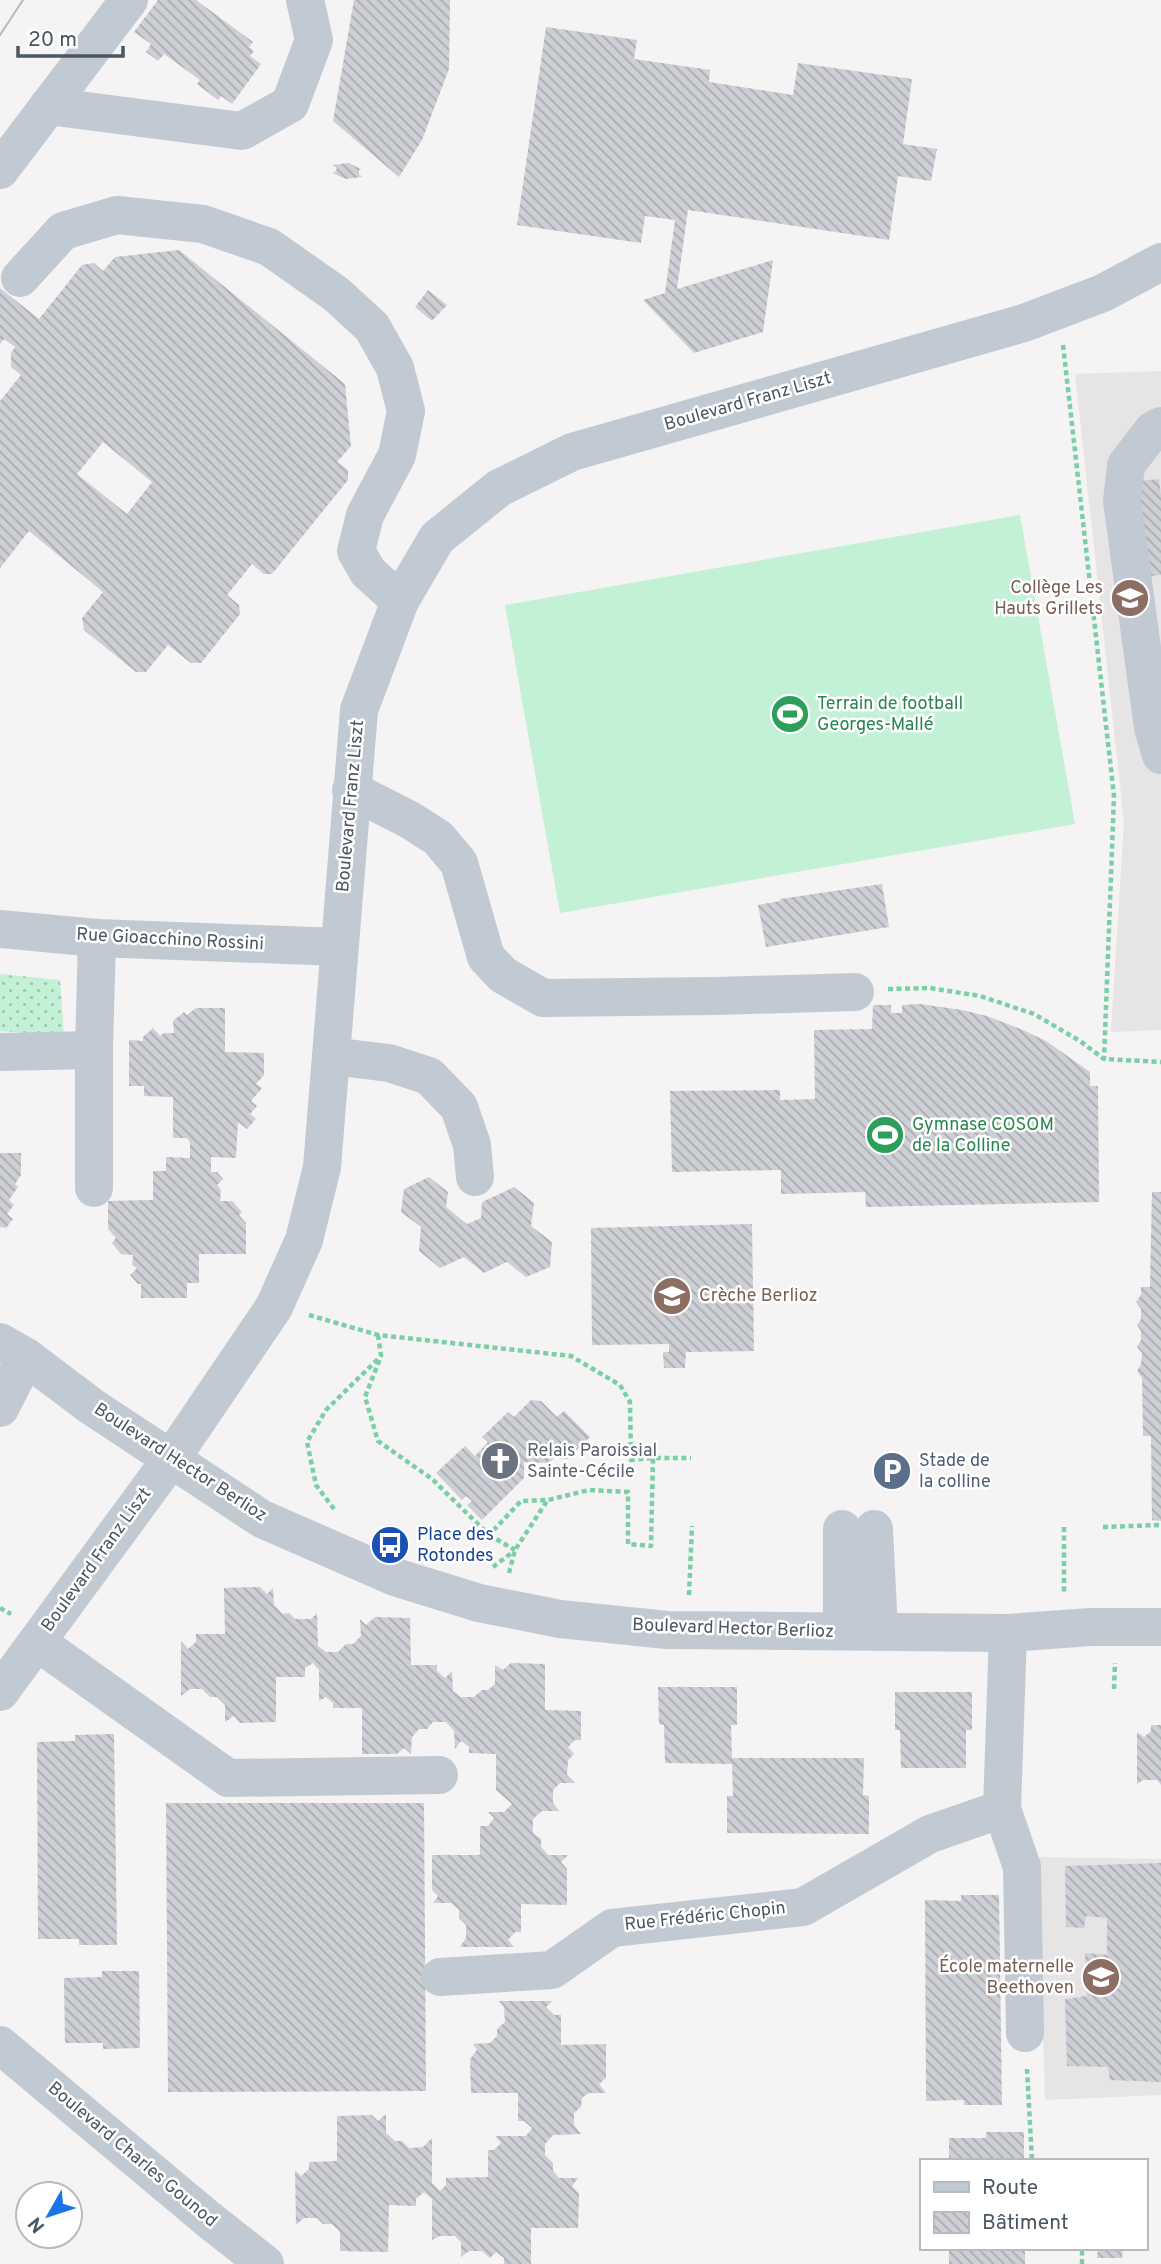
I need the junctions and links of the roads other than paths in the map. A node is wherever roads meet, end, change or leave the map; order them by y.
1 (129, 0) edge
2 (304, 0) edge
3 (48, 106) junction
4 (0, 170) edge
5 (1161, 262) edge
6 (20, 278) dead end
7 (1161, 426) edge
8 (400, 601) junction
9 (1161, 755) edge
10 (351, 790) junction
11 (0, 929) edge
12 (97, 938) junction
13 (340, 947) junction
14 (855, 992) road end
15 (94, 1050) junction
16 (0, 1052) edge
17 (331, 1056) junction
18 (475, 1177) dead end
19 (94, 1188) dead end
20 (13, 1349) edge
21 (0, 1408) edge
22 (171, 1459) junction
23 (858, 1529) dead end
24 (1161, 1627) edge
25 (860, 1632) junction
26 (1009, 1633) junction
27 (37, 1642) junction
28 (0, 1692) edge
29 (439, 1775) dead end
30 (1002, 1809) junction
31 (440, 1977) dead end
32 (0, 2045) edge
33 (1026, 2046) road end
34 (265, 2264) edge

1 - 3 street
2 - 3 street
3 - 4 street
5 - 8 street, Boulevard Franz Liszt
6 - 8 street
7 - 9 street
8 - 10 street, Boulevard Franz Liszt
10 - 13 street, Boulevard Franz Liszt
10 - 14 street
11 - 12 street, Rue Gioacchino Rossini
12 - 13 street, Rue Gioacchino Rossini
12 - 15 street
13 - 17 street, Boulevard Franz Liszt
15 - 16 street
15 - 19 street
17 - 18 street
17 - 22 street, Boulevard Franz Liszt
20 - 21 street
20 - 22 street, Boulevard Hector Berlioz
22 - 25 street, Boulevard Hector Berlioz
22 - 27 street, Boulevard Franz Liszt
23 - 25 street
24 - 26 street, Boulevard Hector Berlioz
25 - 26 street, Boulevard Hector Berlioz
26 - 30 street
27 - 28 street, Boulevard Franz Liszt
27 - 29 street
30 - 31 street, Rue Frédéric Chopin
30 - 33 street
32 - 34 street, Boulevard Charles Gounod

